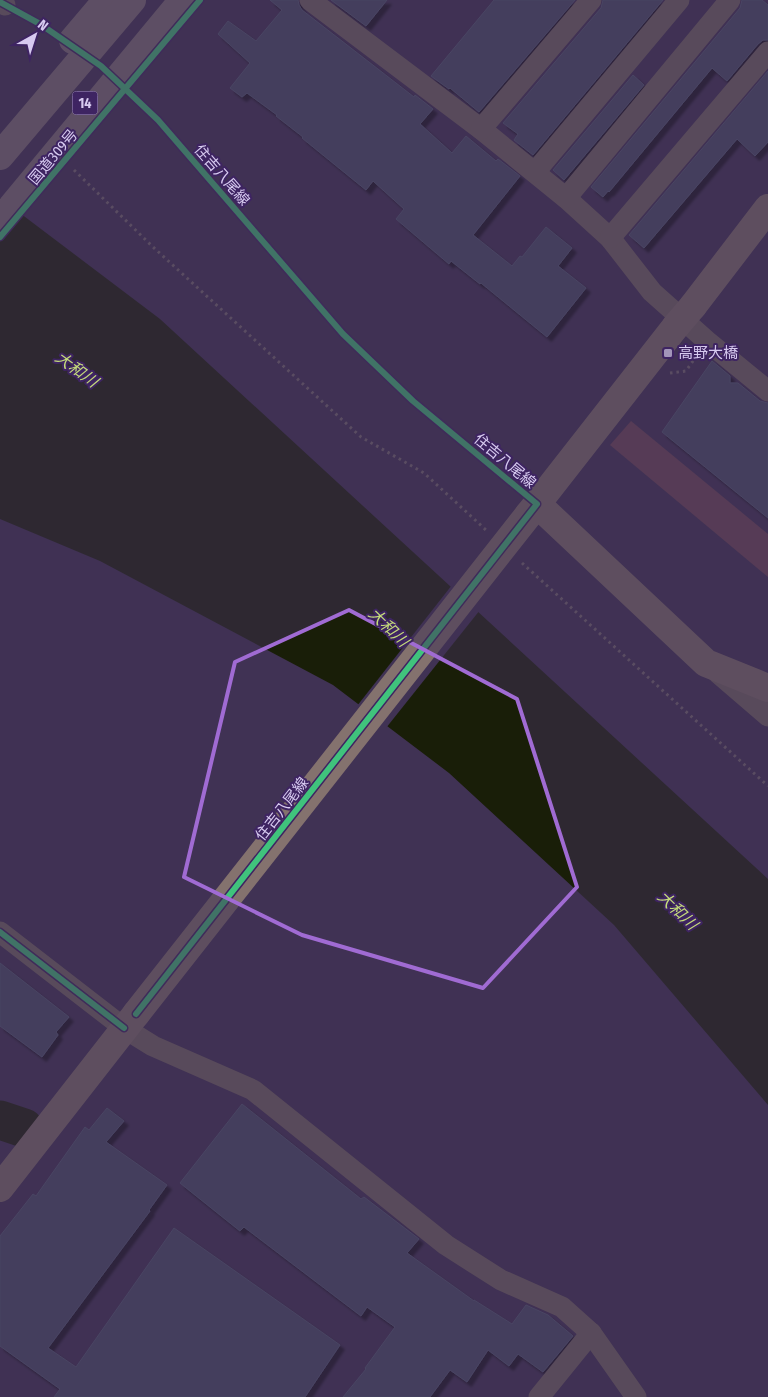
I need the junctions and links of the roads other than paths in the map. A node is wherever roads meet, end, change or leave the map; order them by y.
1 (107, 0) edge
2 (132, 0) edge
3 (170, 0) edge
4 (183, 0) edge
5 (310, 0) edge
6 (591, 0) edge
7 (679, 0) edge
8 (730, 0) edge
9 (768, 52) edge
10 (0, 127) edge
11 (481, 129) junction
12 (0, 156) edge
13 (535, 172) junction
14 (566, 198) junction
15 (0, 205) edge
16 (768, 208) edge
17 (0, 221) edge
18 (610, 238) junction
19 (768, 391) edge
20 (533, 509) junction
21 (706, 663) junction
22 (768, 688) edge
23 (768, 716) edge
24 (0, 932) edge
25 (130, 1021) junction
26 (0, 1188) edge
27 (591, 1334) junction
28 (539, 1397) edge
29 (636, 1397) edge

1 - 10 highway, bridge
2 - 12 highway, 14, bridge
3 - 15 highway, 14
4 - 17 highway, 国道309号, bridge
5 - 11 street
6 - 11 street
7 - 13 street
8 - 14 street
9 - 18 street
11 - 13 street
13 - 14 street
14 - 18 street
16 - 20 main road, 住吉八尾線, bridge
18 - 19 street
20 - 21 main road, 住吉八尾線
20 - 25 main road, 住吉八尾線, bridge
21 - 22 main road, 住吉八尾線
21 - 23 street
24 - 25 street
25 - 26 main road, 住吉八尾線
25 - 27 street
27 - 28 street
27 - 29 street

